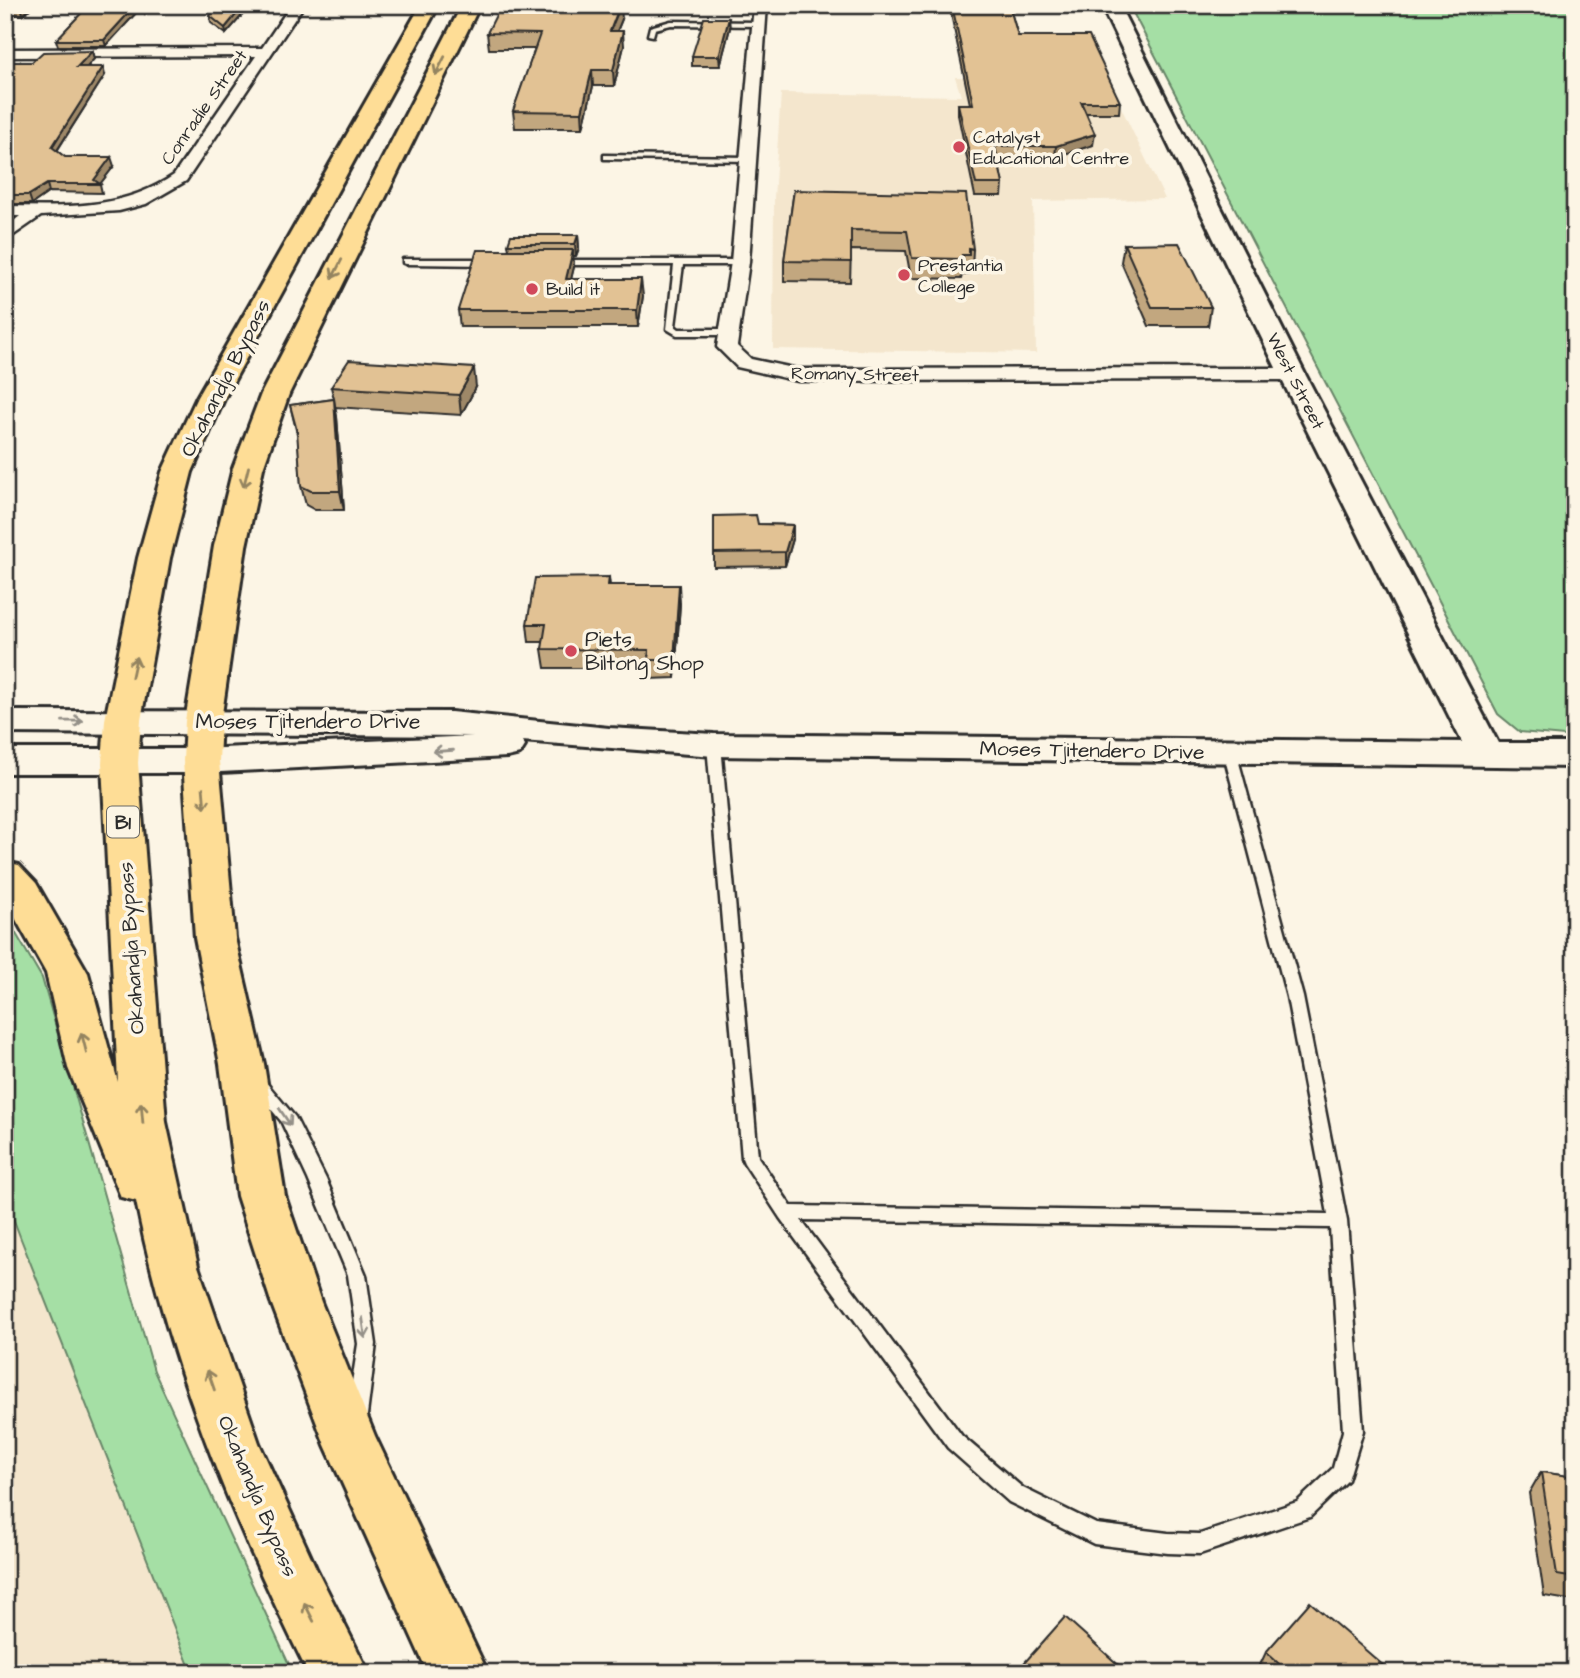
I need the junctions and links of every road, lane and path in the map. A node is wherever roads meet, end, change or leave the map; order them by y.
1 (298, 5) edge
2 (430, 5) edge
3 (471, 5) edge
4 (1110, 5) edge
5 (760, 15) edge
6 (651, 35) dead end
7 (265, 52) junction
8 (5, 53) edge
9 (607, 157) dead end
10 (748, 159) junction
11 (5, 211) edge
12 (38, 211) junction
13 (5, 236) edge
14 (407, 261) dead end
15 (502, 262) edge
16 (543, 262) edge
17 (679, 262) junction
18 (740, 262) junction
19 (728, 332) junction
20 (1292, 374) junction
21 (123, 720) junction
22 (203, 721) junction
23 (5, 722) edge
24 (609, 739) junction
25 (714, 745) junction
26 (1230, 751) junction
27 (1486, 754) junction
28 (1575, 755) edge
29 (5, 761) edge
30 (201, 761) junction
31 (120, 762) junction
32 (5, 875) edge
33 (242, 1064) junction
34 (786, 1213) junction
35 (1338, 1222) junction
36 (173, 1266) junction
37 (352, 1445) junction
38 (340, 1673) edge
39 (459, 1673) edge

1 - 7 street, Conradie Street
21 -> 2 highway, Okahandja Bypass / B1
3 -> 22 highway
4 - 20 street, West Street
5 - 6 lane
5 - 10 street
7 - 8 street
7 - 12 street, Conradie Street
9 - 10 lane
10 - 18 street
11 - 12 street, Conradie Street
12 - 13 street
14 - 15 lane
16 - 17 lane
17 - 18 lane
17 - 19 lane
18 - 19 street
19 - 20 street, Romany Street
20 - 27 street, West Street
21 - 22 street, Moses Tjitendero Drive
23 -> 21 street, Moses Tjitendero Drive
21 - 31 highway, Okahandja Bypass / B1
22 - 24 street, Moses Tjitendero Drive
22 - 30 highway
24 - 25 street, Moses Tjitendero Drive
24 -> 30 street, Moses Tjitendero Drive
25 - 26 street, Moses Tjitendero Drive
25 - 34 lane
26 - 27 street, Moses Tjitendero Drive
26 - 35 lane
27 - 28 street, Moses Tjitendero Drive
29 - 31 street, Moses Tjitendero Drive
30 - 31 street, Moses Tjitendero Drive
30 -> 33 highway
36 -> 31 highway, Okahandja Bypass / B1
36 -> 32 highway
33 - 37 highway
33 -> 37 lane
34 - 35 lane
34 - 35 lane
38 -> 36 highway, Okahandja Bypass / B1
37 - 39 highway

